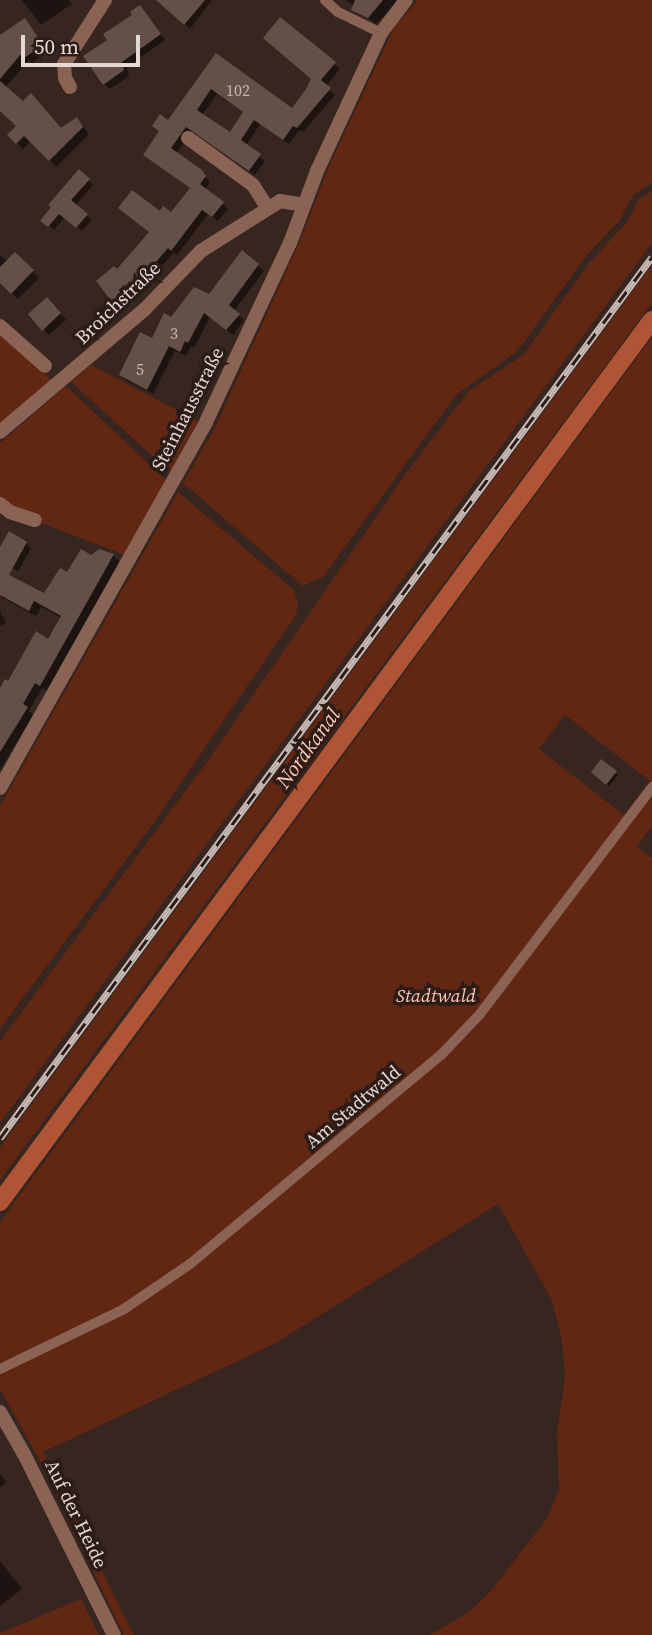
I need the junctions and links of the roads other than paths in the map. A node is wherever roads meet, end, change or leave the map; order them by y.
1 (105, 0) edge
2 (325, 0) edge
3 (406, 0) edge
4 (381, 33) junction
5 (70, 87) dead end
6 (188, 138) dead end
7 (304, 205) junction
8 (267, 207) junction
9 (0, 326) edge
10 (45, 366) dead end
11 (0, 432) edge
12 (0, 504) edge
13 (35, 520) dead end
14 (652, 787) edge
15 (0, 788) edge
16 (0, 1369) edge
17 (0, 1412) edge
18 (114, 1635) edge

1 - 5 street
2 - 4 lane
3 - 4 street, Steinhausstraße
4 - 7 street, Steinhausstraße
6 - 8 street
7 - 8 street, Broichstraße
7 - 15 street, Steinhausstraße
8 - 11 street, Broichstraße
9 - 10 street
12 - 13 street
14 - 16 lane, Am Stadtwald
17 - 18 street, Auf der Heide

